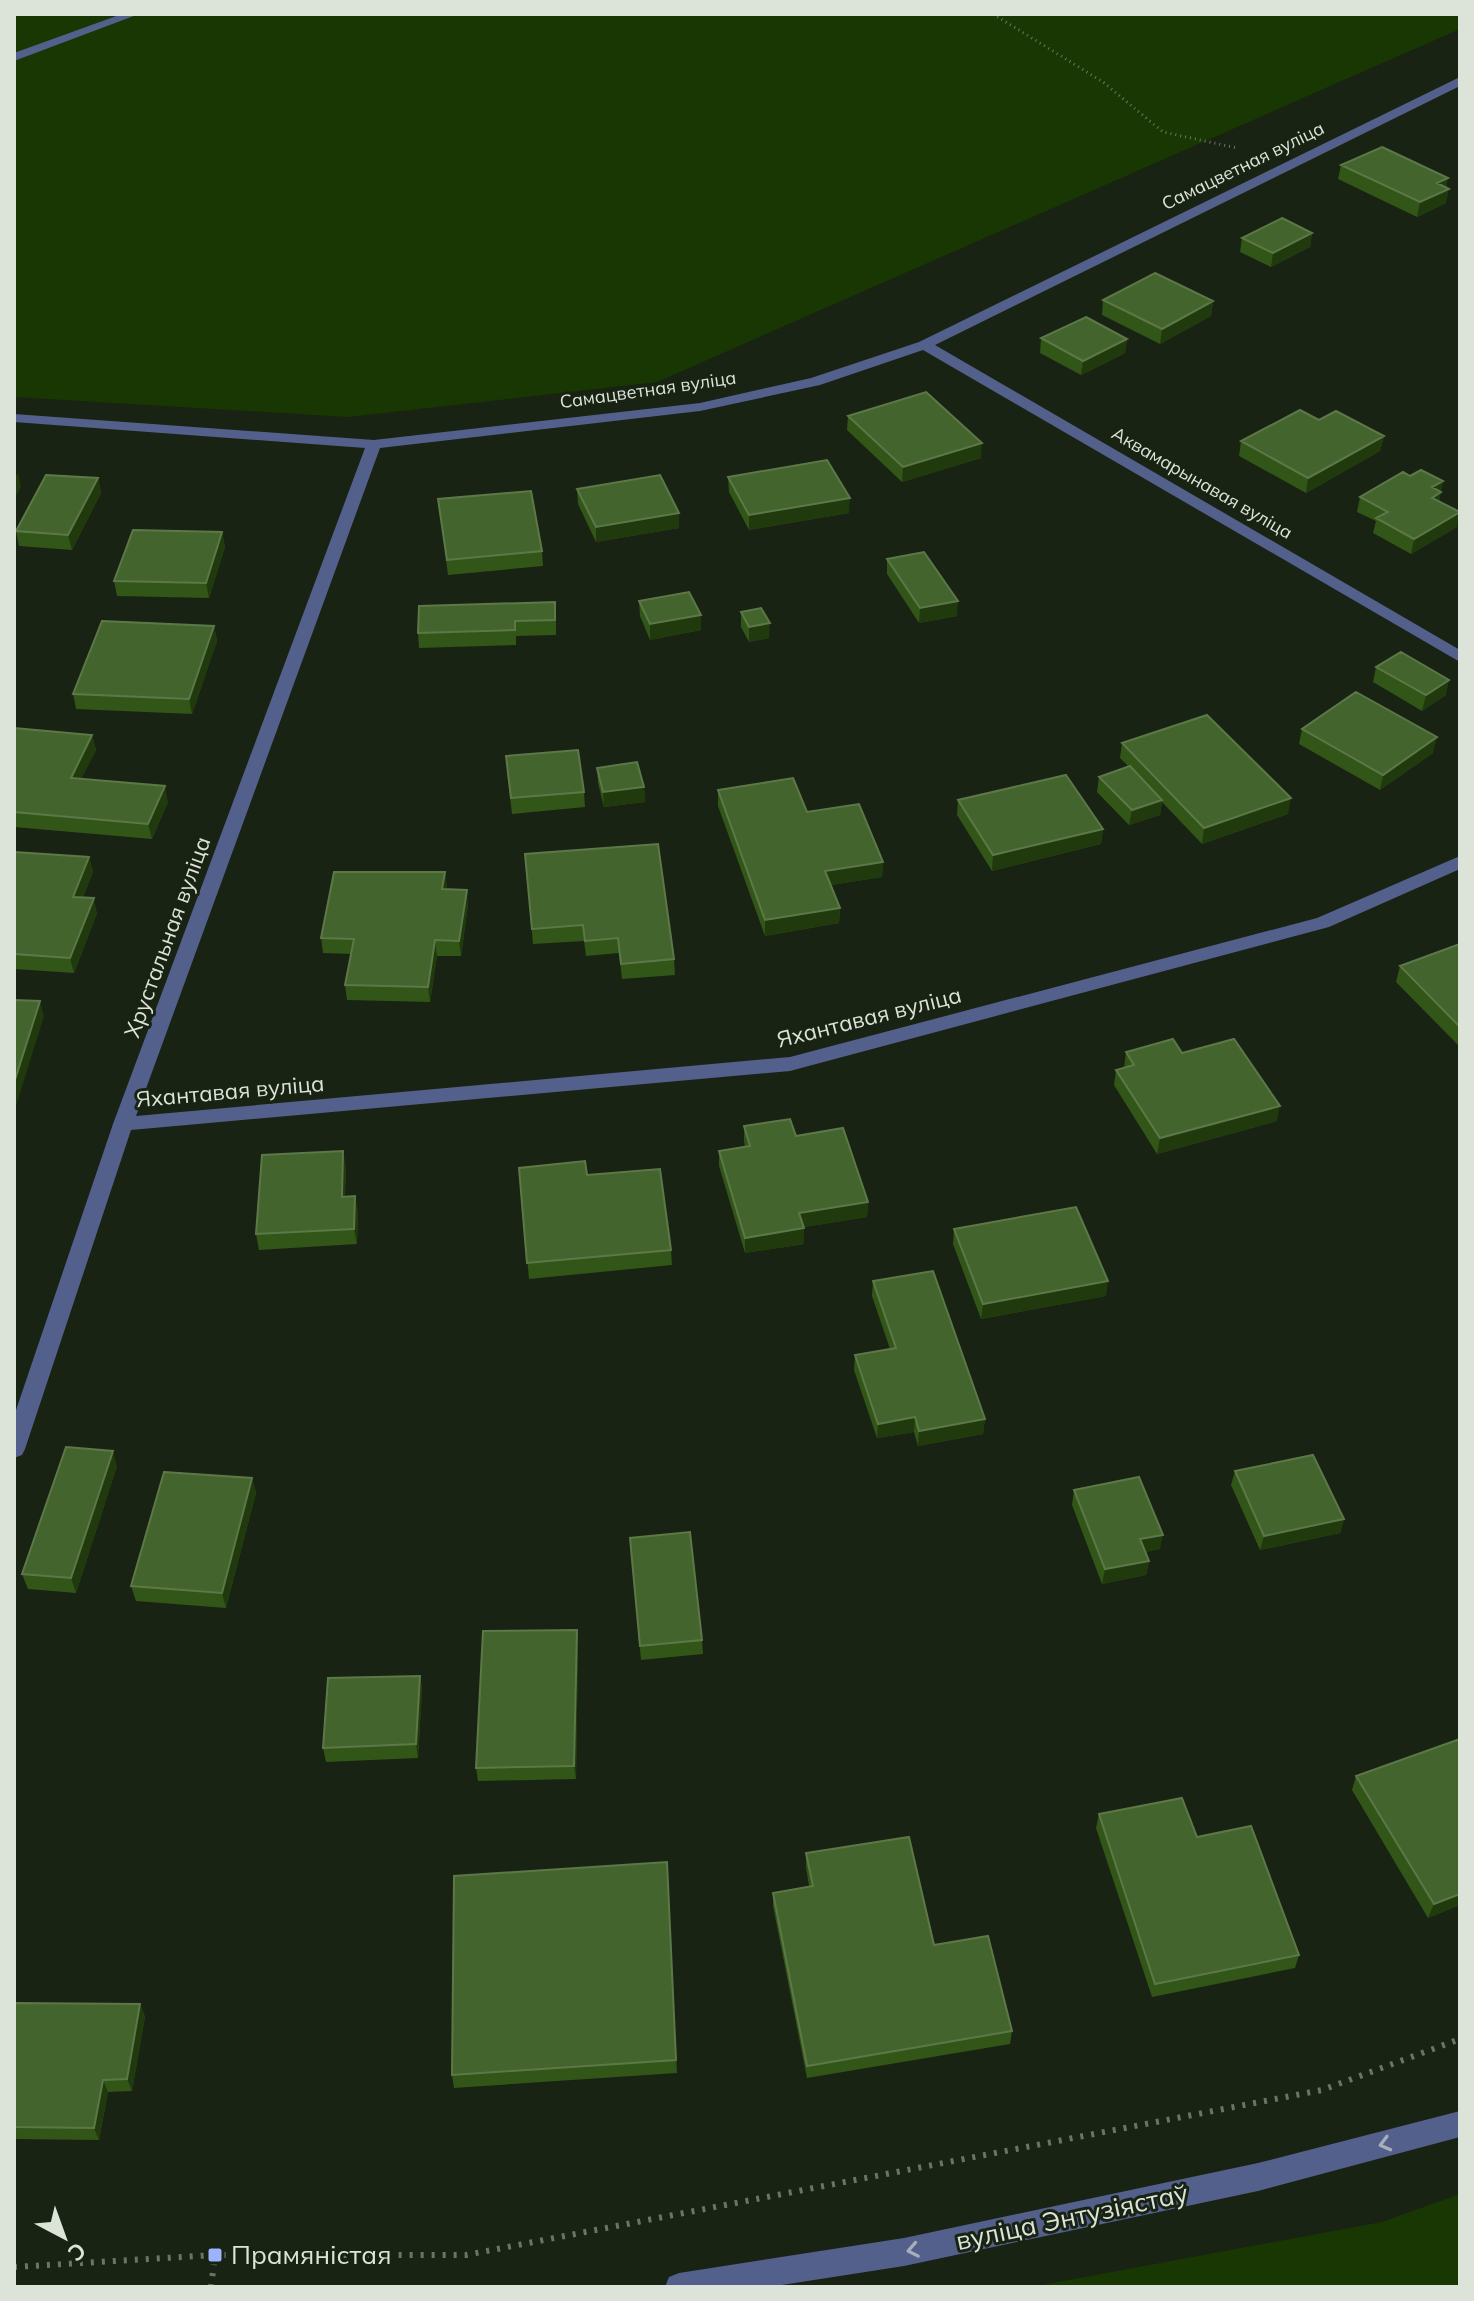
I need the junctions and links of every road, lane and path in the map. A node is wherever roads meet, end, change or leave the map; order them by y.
1 (133, 14) edge
2 (993, 14) edge
3 (14, 57) edge
4 (1460, 81) edge
5 (1297, 162) junction
6 (924, 345) junction
7 (14, 418) edge
8 (374, 444) junction
9 (1460, 657) edge
10 (1460, 862) edge
11 (123, 1124) junction
12 (14, 1449) edge
13 (1460, 2039) edge
14 (1460, 2124) edge
15 (215, 2255) junction
16 (14, 2267) edge
17 (211, 2287) edge
18 (679, 2287) edge

1 - 3 street
2 - 5 path
4 - 5 street, Самацветная вуліца
5 - 6 street, Самацветная вуліца
6 - 8 street, Самацветная вуліца
6 - 9 street, Аквамарынавая вуліца
7 - 8 street, Самацветная вуліца
8 - 11 street, Хрустальная вуліца
10 - 11 street, Яхантавая вуліца
11 - 12 street, Хрустальная вуліца
13 - 15 path
14 -> 18 street, вуліца Энтузіястаў
15 - 16 path
15 - 17 path

